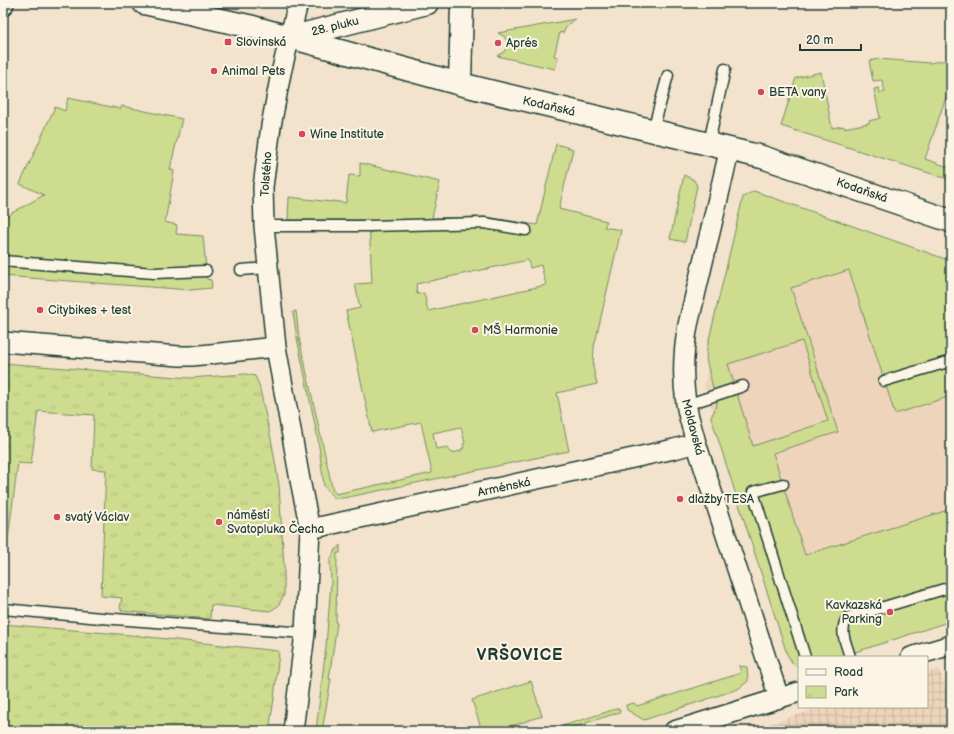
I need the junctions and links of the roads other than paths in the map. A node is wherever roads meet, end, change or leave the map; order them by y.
1 (4, 3) edge
2 (144, 3) edge
3 (298, 3) edge
4 (427, 3) edge
5 (462, 3) edge
6 (3, 6) edge
7 (290, 38) junction
8 (725, 69) dead end
9 (668, 75) dead end
10 (460, 84) junction
11 (653, 130) junction
12 (709, 143) junction
13 (730, 148) junction
14 (951, 221) edge
15 (264, 226) junction
16 (526, 230) dead end
17 (3, 260) edge
18 (268, 268) junction
19 (241, 270) dead end
20 (206, 271) dead end
21 (3, 342) edge
22 (276, 348) junction
23 (951, 361) edge
24 (884, 381) dead end
25 (743, 386) dead end
26 (686, 405) junction
27 (696, 443) junction
28 (783, 484) dead end
29 (310, 529) junction
30 (951, 588) edge
31 (3, 609) edge
32 (305, 633) junction
33 (951, 645) edge
34 (805, 656) edge
35 (850, 656) edge
36 (914, 656) edge
37 (798, 692) edge
38 (779, 698) junction
39 (293, 731) edge
40 (674, 731) edge

1 - 6 street
2 - 7 street, Kodaňská
3 - 7 street, Tolstého
4 - 7 street, 28. pluku
5 - 10 street
7 - 10 street, Kodaňská
7 - 15 street, Tolstého
8 - 12 lane
9 - 11 lane
10 - 11 street, Kodaňská
11 - 12 street, Kodaňská
12 - 13 street, Kodaňská
13 - 14 street, Kodaňská
13 - 26 street, Moldavská
15 - 16 lane
15 - 18 street, Tolstého
17 - 20 lane
18 - 19 lane
18 - 22 street, Tolstého
21 - 22 street
22 - 29 street
23 - 24 lane
25 - 26 lane
26 - 27 street, Moldavská
27 - 29 street, Arménská
27 - 38 street, Moldavská
28 - 34 lane
29 - 32 street
30 - 35 lane
31 - 32 lane
32 - 39 street
33 - 36 street
37 - 38 street
38 - 40 street

